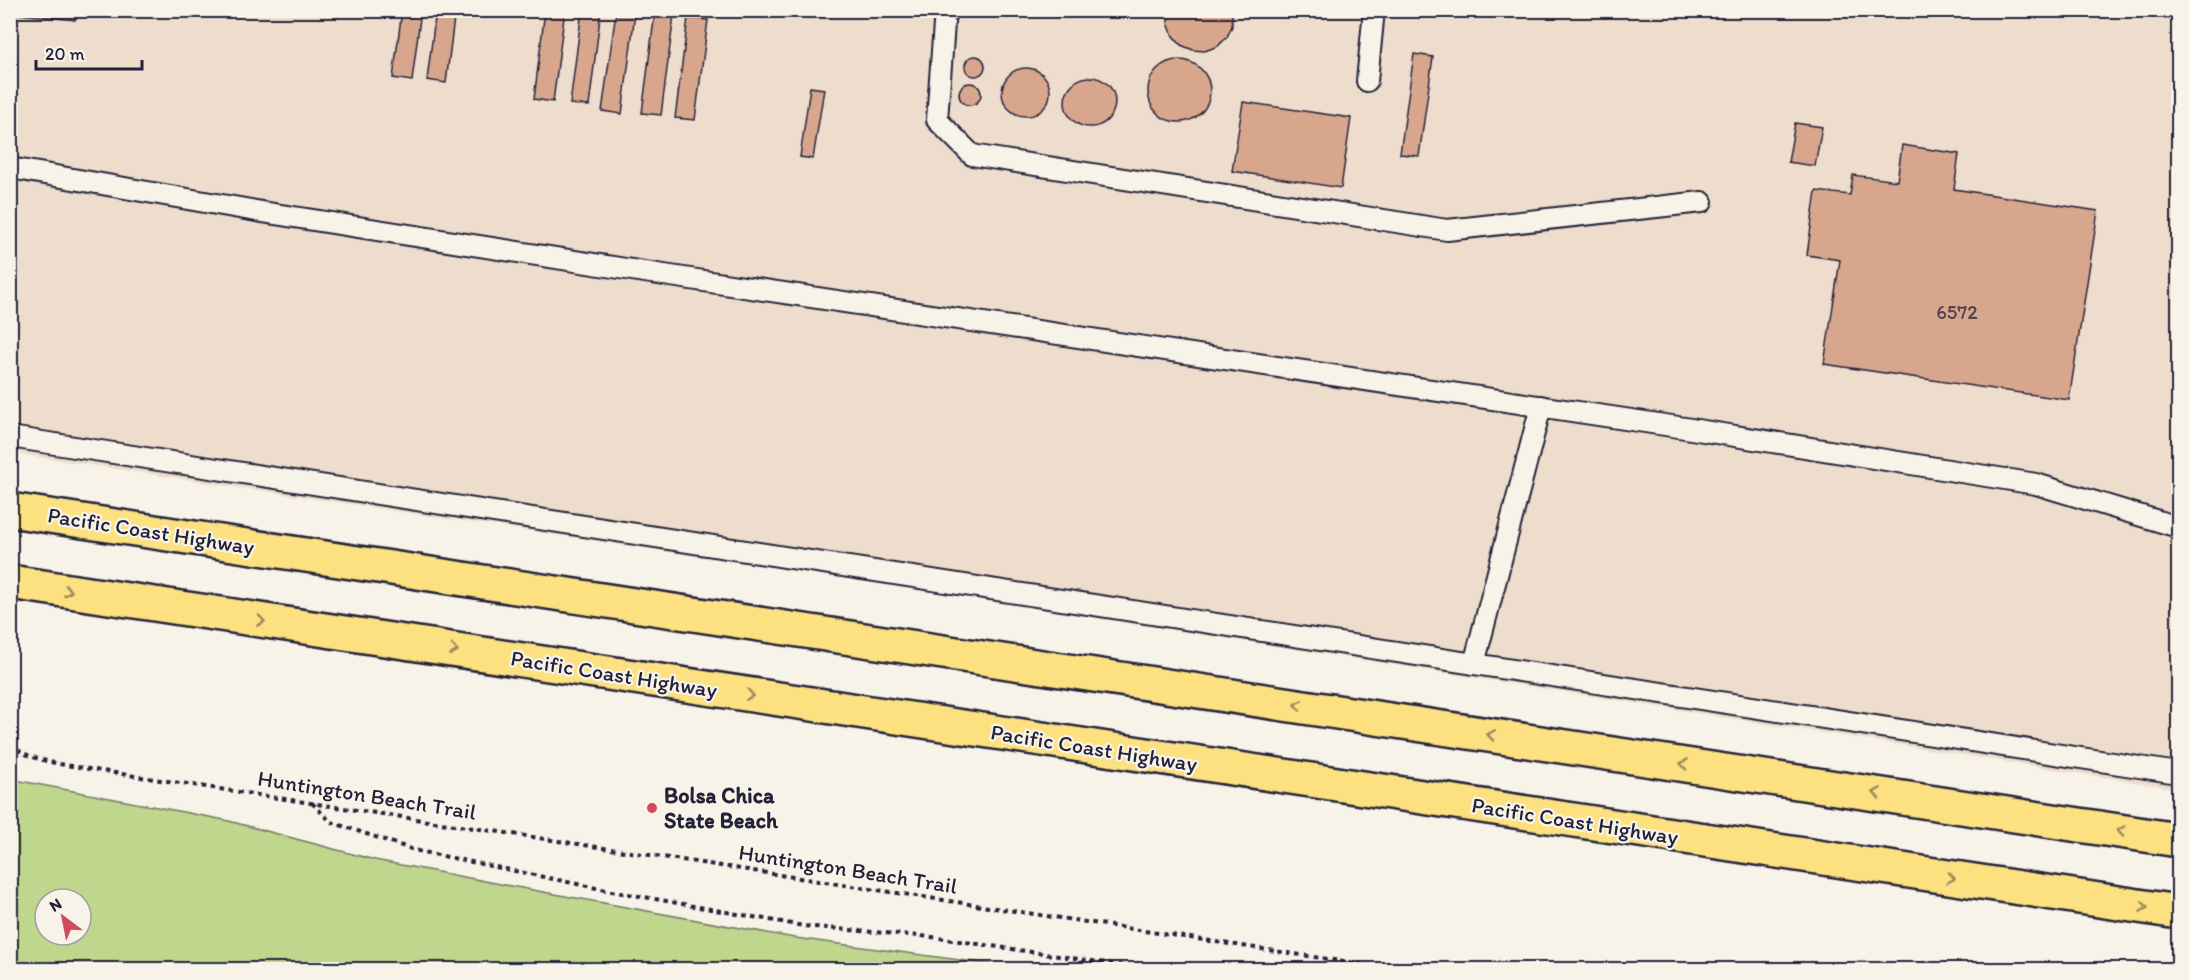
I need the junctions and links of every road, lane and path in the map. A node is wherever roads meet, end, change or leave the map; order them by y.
1 (945, 10) edge
2 (1374, 10) edge
3 (1367, 81) dead end
4 (10, 168) edge
5 (1702, 202) dead end
6 (1541, 406) junction
7 (10, 437) edge
8 (10, 510) edge
9 (2178, 527) edge
10 (10, 582) edge
11 (1474, 664) junction
12 (10, 744) edge
13 (2178, 773) edge
14 (312, 804) junction
15 (2178, 840) edge
16 (2178, 912) edge
17 (1152, 969) edge
18 (1399, 969) edge

1 - 5 lane
2 - 3 lane
4 - 6 lane
6 - 9 lane
6 - 11 lane
7 - 11 lane
15 -> 8 highway, Pacific Coast Highway
10 -> 16 highway, Pacific Coast Highway
11 - 13 lane
12 - 14 path, Huntington Beach Trail
14 - 17 path
14 - 18 path, Huntington Beach Trail

